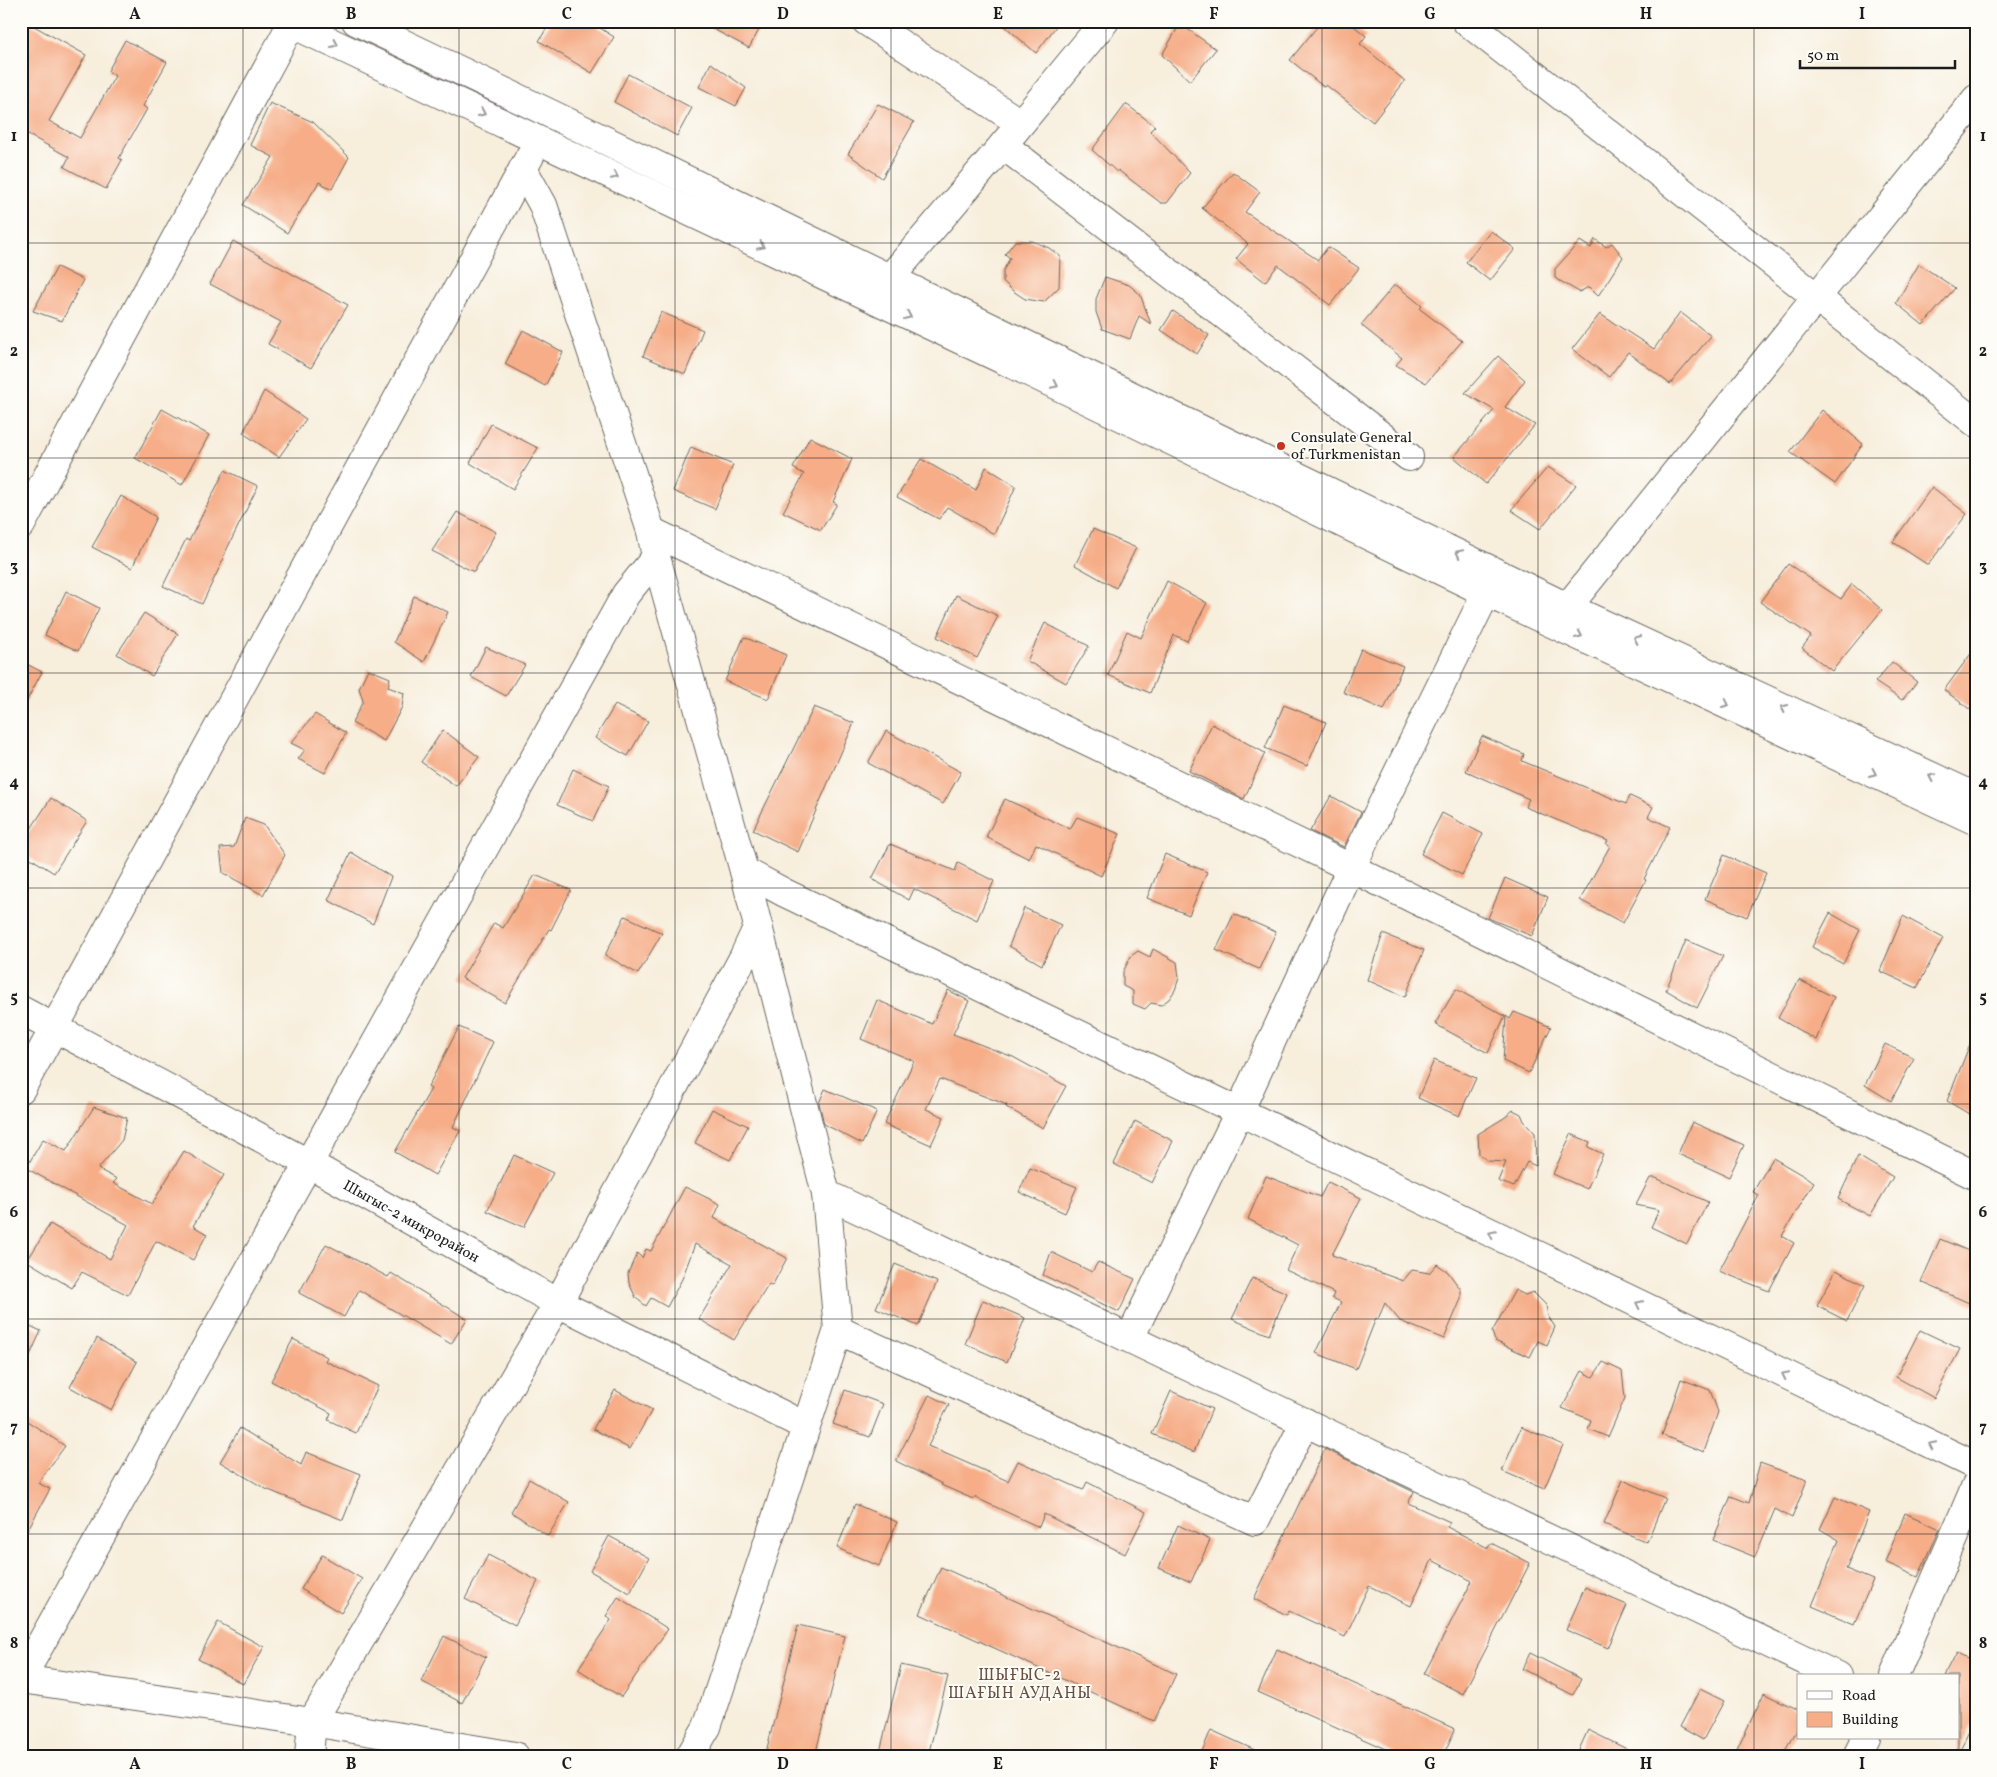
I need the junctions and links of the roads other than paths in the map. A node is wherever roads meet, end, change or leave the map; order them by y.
1 (356, 21) edge
2 (866, 21) edge
3 (1105, 21) edge
4 (1466, 21) edge
5 (290, 22) edge
6 (1976, 99) edge
7 (551, 114) junction
8 (1020, 123) junction
9 (539, 140) junction
10 (1003, 145) junction
11 (523, 169) junction
12 (889, 279) junction
13 (1816, 298) junction
14 (871, 299) junction
15 (1976, 423) edge
16 (1409, 457) dead end
17 (21, 525) edge
18 (651, 530) junction
19 (656, 557) junction
20 (1492, 582) junction
21 (1561, 615) junction
22 (1976, 797) edge
23 (1976, 821) edge
24 (1351, 868) junction
25 (744, 870) junction
26 (758, 926) junction
27 (21, 1010) edge
28 (54, 1028) junction
29 (21, 1090) edge
30 (1239, 1112) junction
31 (308, 1163) junction
32 (1976, 1176) edge
33 (826, 1194) junction
34 (558, 1303) junction
35 (838, 1330) junction
36 (1130, 1338) junction
37 (1305, 1422) junction
38 (805, 1426) junction
39 (1976, 1466) edge
40 (1976, 1485) edge
41 (1833, 1674) edge
42 (1895, 1674) edge
43 (21, 1679) edge
44 (312, 1722) junction
45 (1865, 1740) edge
46 (309, 1756) edge
47 (515, 1756) edge
48 (690, 1756) edge
49 (1857, 1756) edge

1 - 7 street
2 - 8 street
3 - 8 street
4 - 13 street
5 -> 9 street
5 - 17 street
6 - 13 street
7 - 9 street
7 - 12 street
8 - 10 street
9 - 11 street
9 -> 14 street
10 - 12 street
10 - 16 street
11 - 18 street
11 - 28 street
12 - 14 street
20 -> 12 street
13 - 15 street
13 - 21 street
14 -> 20 street
18 - 19 street
18 - 24 street
19 - 25 street
19 - 31 street
20 - 21 street
20 - 24 street
22 -> 21 street
21 -> 23 street
24 - 30 street
24 - 32 street
25 - 26 street
25 - 30 street
26 - 33 street
26 - 34 street
27 - 28 street, Шыгыс-2 микрорайон
28 - 29 street
28 - 31 street, Шыгыс-2 микрорайон
30 - 36 street
39 -> 30 street
31 - 34 street, Шыгыс-2 микрорайон
31 - 43 street
33 - 35 street
33 - 36 street
34 - 38 street, Шыгыс-2 микрорайон
34 - 44 street
35 - 37 street
35 - 38 street
36 - 37 street
37 - 41 street
38 - 48 street
40 - 42 street
43 - 44 street
44 - 46 street
44 - 47 street
45 - 49 street

